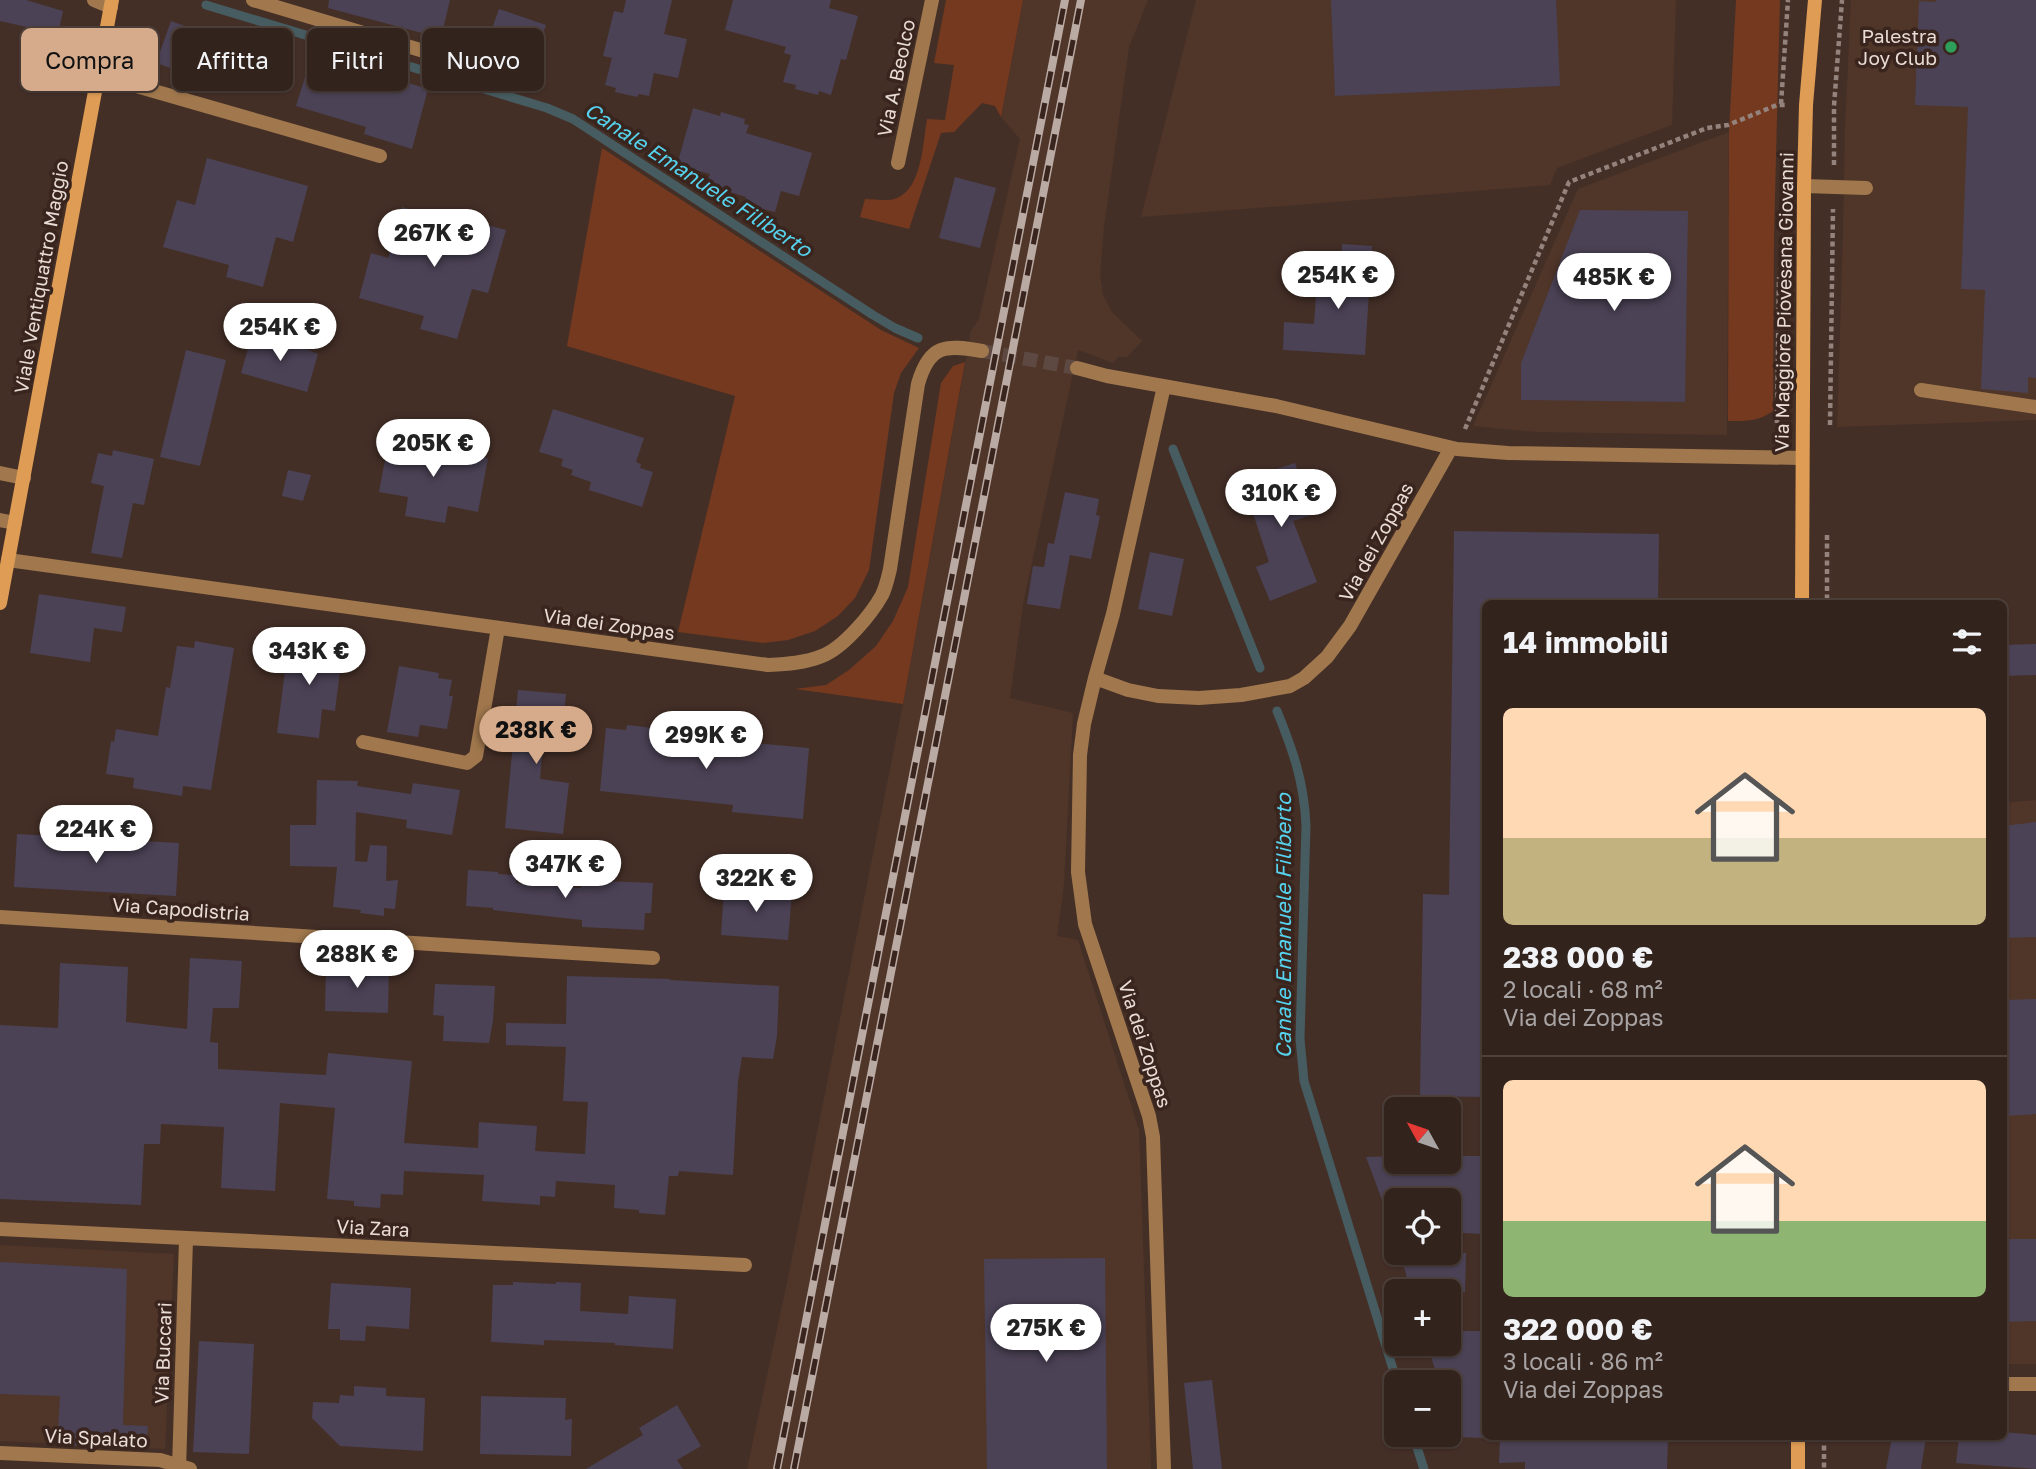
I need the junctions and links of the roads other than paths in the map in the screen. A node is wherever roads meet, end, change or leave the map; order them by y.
1 (94, 0) edge
2 (253, 0) edge
3 (932, 0) edge
4 (1815, 0) edge
5 (111, 4) edge
6 (107, 28) edge
7 (422, 47) edge
8 (95, 91) edge
9 (154, 91) edge
10 (380, 156) dead end
11 (898, 163) dead end
12 (1804, 186) junction
13 (1866, 188) dead end
14 (982, 351) tunnel mouth
15 (1077, 368) tunnel mouth
16 (1164, 386) junction
17 (1922, 390) dead end
18 (2036, 407) edge
19 (1454, 448) junction
20 (1802, 457) junction
21 (0, 472) edge
22 (24, 478) junction
23 (0, 520) edge
24 (15, 523) junction
25 (8, 560) junction
26 (1802, 600) edge
27 (0, 603) edge
28 (498, 628) junction
29 (1095, 678) junction
30 (363, 742) dead end
31 (0, 917) edge
32 (653, 958) dead end
33 (0, 1229) edge
34 (186, 1239) junction
35 (745, 1265) dead end
36 (2007, 1384) edge
37 (2036, 1384) edge
38 (1798, 1440) edge
39 (0, 1453) edge
40 (183, 1468) edge
41 (1164, 1469) edge
42 (1798, 1469) edge

1 - 5 street
2 - 7 street
3 - 11 street, Via A. Beolco
4 - 12 street, Via Maggiore Piovesana Giovanni
5 - 6 street, Viale Ventiquattro Maggio
8 - 22 street, Viale Ventiquattro Maggio
9 - 10 street
12 - 13 street
12 - 20 street, Via Maggiore Piovesana Giovanni
14 - 28 street, Via dei Zoppas
15 - 16 street
16 - 19 street
16 - 29 street, Via dei Zoppas
17 - 18 street
19 - 20 street
19 - 29 street, Via dei Zoppas
20 - 26 street, Via Maggiore Piovesana Giovanni
21 - 22 street
22 - 24 street, Viale Ventiquattro Maggio
23 - 24 street
24 - 25 street, Viale Ventiquattro Maggio
25 - 27 street, Viale Ventiquattro Maggio
25 - 28 street, Via dei Zoppas
28 - 30 street
29 - 41 street, Via dei Zoppas
31 - 32 street, Via Capodistria
33 - 34 street, Via Zara
34 - 35 street, Via Zara
34 - 40 street, Via Buccari
36 - 37 street
38 - 42 street
39 - 40 street, Via Spalato

